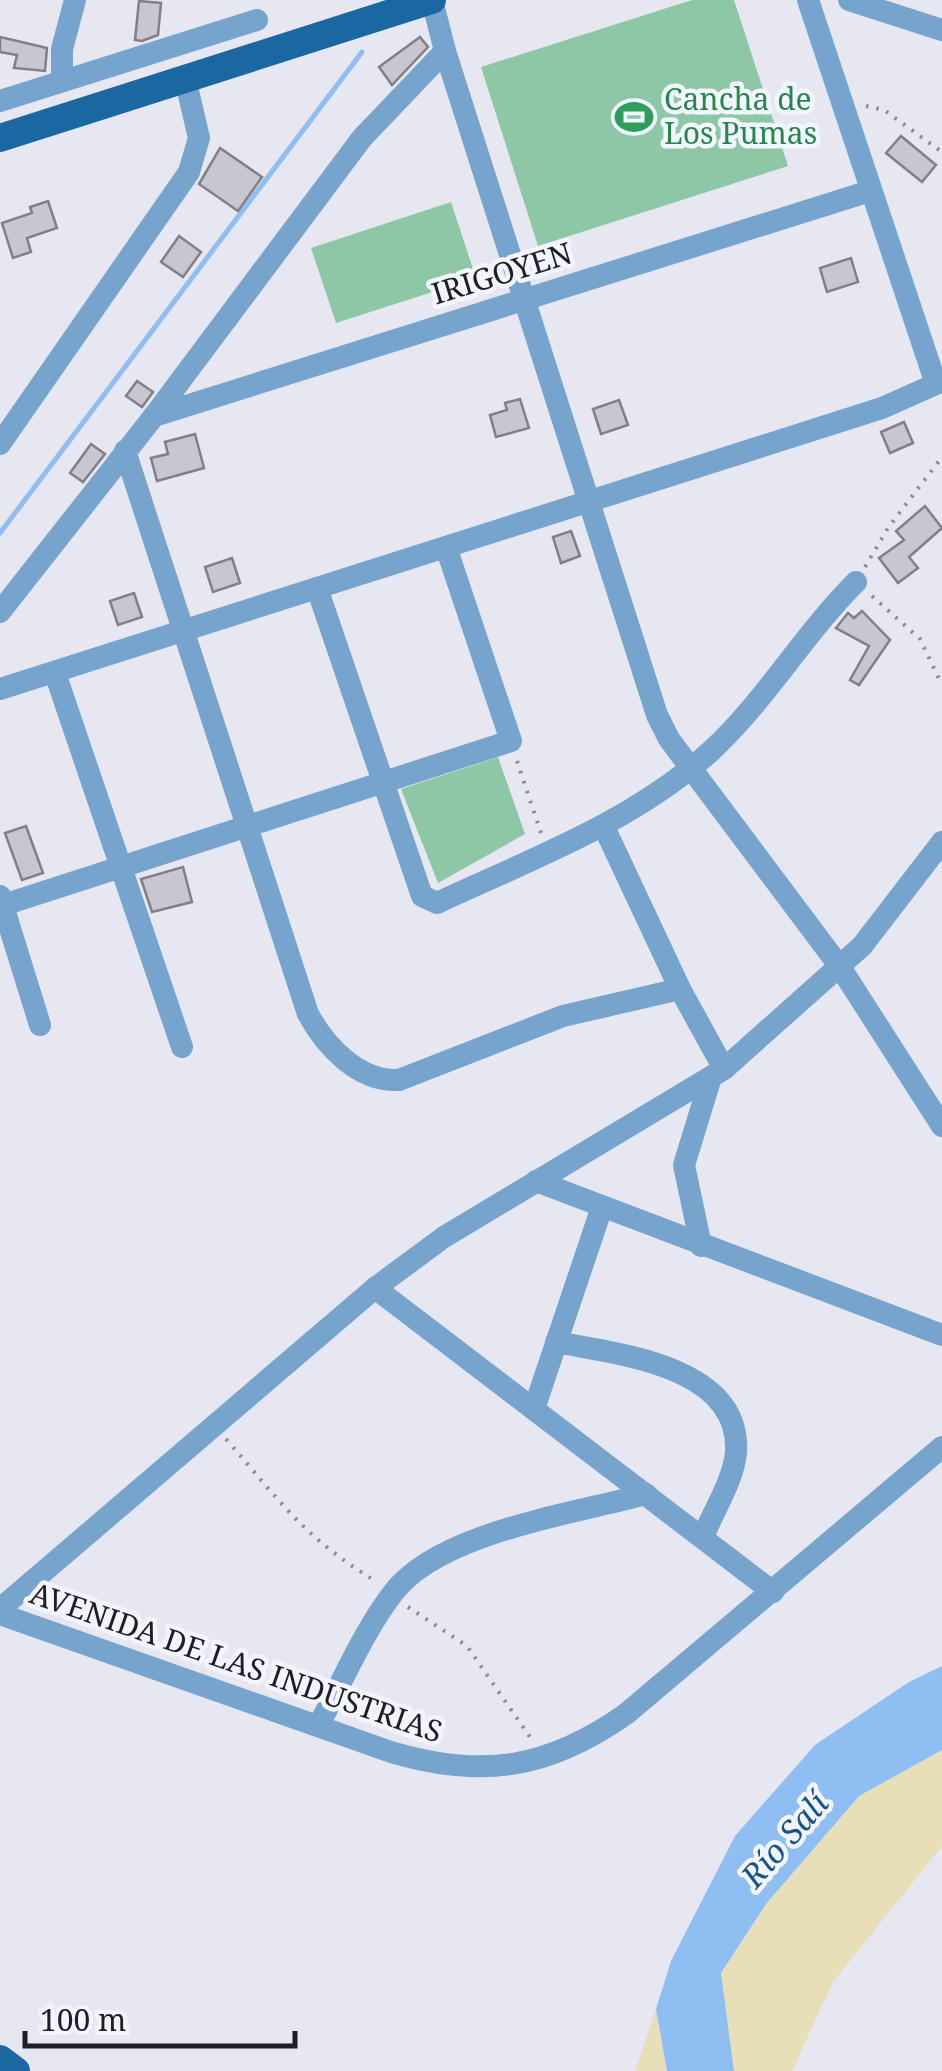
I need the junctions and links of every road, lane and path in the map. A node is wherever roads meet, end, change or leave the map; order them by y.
1 (75, 0) edge
2 (432, 0) edge
3 (808, 0) edge
4 (848, 0) edge
5 (259, 10) edge
6 (942, 30) edge
7 (273, 49) junction
8 (446, 51) junction
9 (120, 63) junction
10 (185, 78) junction
11 (62, 81) junction
12 (135, 94) junction
13 (0, 101) edge
14 (840, 101) junction
15 (0, 138) edge
16 (942, 152) edge
17 (870, 192) junction
18 (522, 299) junction
19 (934, 347) edge
20 (154, 416) junction
21 (0, 444) edge
22 (125, 450) junction
23 (942, 457) edge
24 (585, 500) junction
25 (446, 547) junction
26 (856, 582) junction
27 (317, 588) junction
28 (0, 612) edge
29 (184, 632) junction
30 (55, 673) junction
31 (942, 685) edge
32 (0, 689) edge
33 (511, 741) junction
34 (690, 767) junction
35 (383, 783) junction
36 (249, 826) junction
37 (604, 826) junction
38 (940, 850) edge
39 (547, 852) junction
40 (120, 869) junction
41 (1, 902) edge
42 (840, 967) junction
43 (680, 989) junction
44 (40, 1025) dead end
45 (182, 1047) dead end
46 (718, 1073) junction
47 (942, 1126) edge
48 (536, 1180) junction
49 (602, 1207) junction
50 (702, 1246) junction
51 (375, 1288) junction
52 (942, 1335) edge
53 (556, 1342) junction
54 (534, 1409) junction
55 (942, 1447) edge
56 (646, 1494) junction
57 (703, 1538) junction
58 (773, 1592) junction
59 (0, 1611) edge
60 (318, 1726) junction
61 (0, 2059) edge
62 (16, 2071) edge

1 - 11 street
2 - 7 main road
2 - 8 street
3 - 14 street
4 - 6 street
5 - 7 street
5 - 9 street
7 - 10 main road
8 - 18 street
8 - 20 street
9 - 11 street
9 - 12 street
10 - 12 main road
10 - 21 street
11 - 13 street
12 - 15 main road
14 - 16 path
14 - 17 street
17 - 18 street, IRIGOYEN
17 - 19 street
18 - 20 street, IRIGOYEN
18 - 24 street
19 - 24 street
20 - 22 street
22 - 28 street
22 - 29 street
23 - 26 path
24 - 25 street
24 - 34 street
25 - 27 street
25 - 33 street
26 - 31 path
26 - 34 street
27 - 29 street
27 - 35 street
29 - 30 street
29 - 36 street
30 - 32 street
30 - 40 street
33 - 35 street
33 - 39 path
34 - 37 street
34 - 42 street
35 - 36 street
35 - 39 street
36 - 40 street
36 - 43 street
37 - 39 street
37 - 43 street
38 - 42 street
40 - 41 street
40 - 45 street
41 - 44 street
42 - 46 street
42 - 47 street
43 - 46 street
46 - 48 street
46 - 50 street
48 - 49 street
48 - 51 street
49 - 50 street
49 - 53 street
50 - 52 street
51 - 54 street
51 - 59 street
53 - 54 street
53 - 57 street
54 - 56 street
55 - 58 street, AVENIDA DE LAS INDUSTRIAS
56 - 57 street
56 - 60 street
57 - 58 street
58 - 60 street, AVENIDA DE LAS INDUSTRIAS
59 - 60 street, AVENIDA DE LAS INDUSTRIAS
61 - 62 main road

